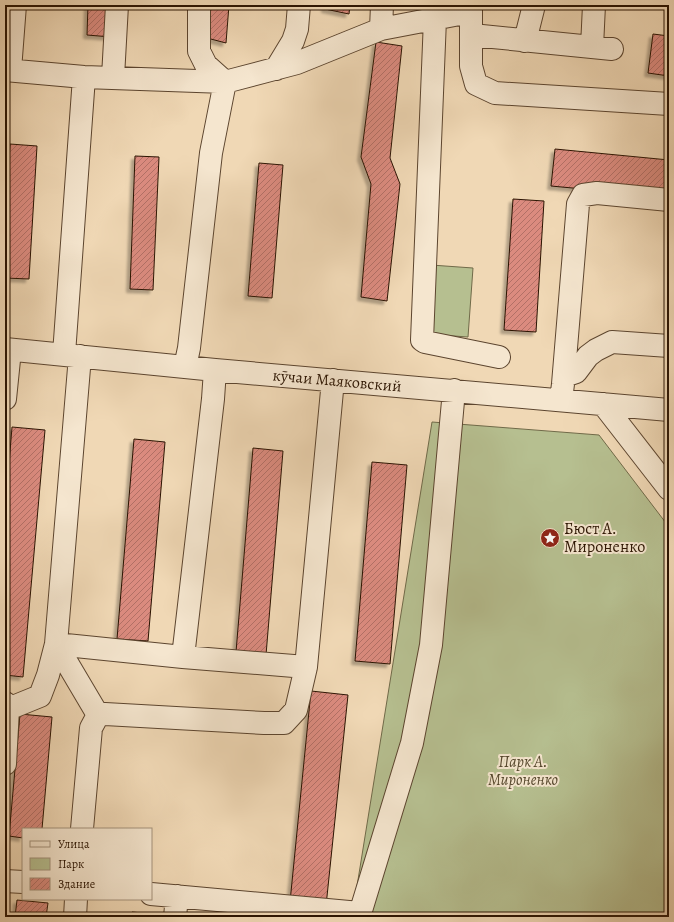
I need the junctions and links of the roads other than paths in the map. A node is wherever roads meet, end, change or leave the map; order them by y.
1 (15, 5) edge
2 (117, 5) edge
3 (199, 5) edge
4 (299, 5) edge
5 (382, 5) edge
6 (534, 5) edge
7 (594, 5) edge
8 (471, 9) edge
9 (435, 19) junction
10 (381, 29) junction
11 (472, 35) junction
12 (525, 41) junction
13 (276, 68) junction
14 (8, 70) edge
15 (84, 77) junction
16 (113, 77) junction
17 (225, 82) junction
18 (669, 104) edge
19 (669, 200) edge
20 (669, 346) edge
21 (7, 350) edge
22 (72, 355) junction
23 (500, 357) dead end
24 (185, 367) junction
25 (215, 370) junction
26 (564, 376) junction
27 (333, 380) junction
28 (6, 390) edge
29 (454, 390) junction
30 (561, 400) junction
31 (603, 404) junction
32 (669, 410) edge
33 (669, 488) edge
34 (56, 644) junction
35 (183, 657) junction
36 (306, 667) junction
37 (6, 707) edge
38 (98, 715) junction
39 (5, 764) edge
40 (82, 828) edge
41 (5, 881) edge
42 (22, 882) edge
43 (152, 895) edge
44 (76, 900) edge
45 (176, 907) edge
46 (360, 915) edge
47 (74, 917) edge

1 - 14 street
2 - 16 street
3 - 17 street
4 - 13 street
5 - 10 street
6 - 12 street
7 - 12 street
8 - 9 street
8 - 11 street
9 - 10 street
9 - 23 street
10 - 13 street
11 - 12 street
11 - 18 street
13 - 17 street
14 - 15 street
15 - 16 street
15 - 22 street
16 - 17 street
17 - 24 street
19 - 26 street
20 - 26 street
21 - 22 street, кӯчаи Маяковский
21 - 28 street
22 - 24 street, кӯчаи Маяковский
22 - 34 street
24 - 25 street, кӯчаи Маяковский
25 - 27 street, кӯчаи Маяковский
25 - 35 street
26 - 30 street
27 - 29 street, кӯчаи Маяковский
27 - 36 street
29 - 30 street, кӯчаи Маяковский
29 - 46 street
30 - 31 street, кӯчаи Маяковский
31 - 32 street, кӯчаи Маяковский
31 - 33 street
34 - 35 street
34 - 37 street
34 - 38 street
35 - 36 street
36 - 38 street
37 - 39 street
38 - 40 street
41 - 42 street
43 - 45 street
44 - 47 street
45 - 46 street

